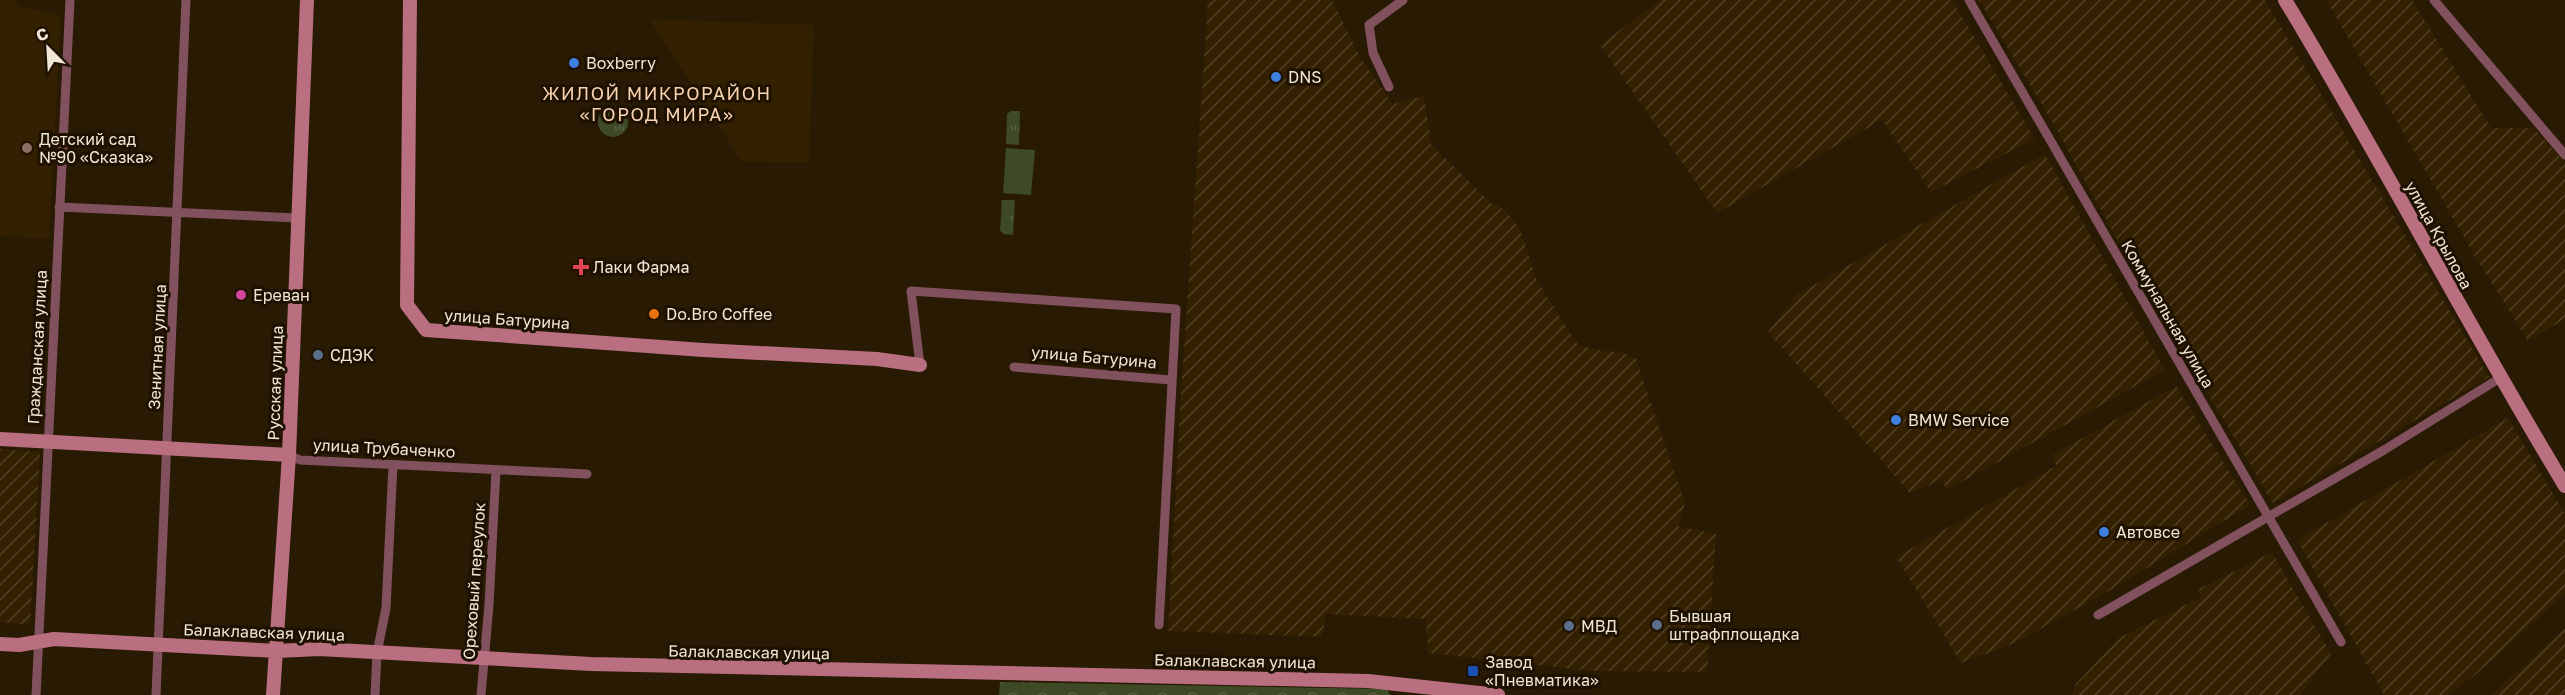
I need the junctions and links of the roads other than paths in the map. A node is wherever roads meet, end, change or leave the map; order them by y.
1 (70, 0) edge
2 (186, 0) edge
3 (307, 0) edge
4 (410, 0) edge
5 (1403, 0) edge
6 (1969, 0) edge
7 (2285, 0) edge
8 (2434, 0) edge
9 (1389, 87) dead end
10 (2565, 155) edge
11 (59, 207) junction
12 (178, 214) junction
13 (297, 218) junction
14 (920, 365) joint
15 (1014, 366) dead end
16 (2500, 378) junction
17 (1171, 380) junction
18 (0, 439) edge
19 (48, 441) junction
20 (168, 450) junction
21 (289, 455) junction
22 (393, 465) junction
23 (496, 470) junction
24 (588, 474) dead end
25 (2565, 486) edge
26 (2269, 516) junction
27 (2098, 615) dead end
28 (1159, 624) dead end
29 (39, 642) junction
30 (2341, 642) dead end
31 (0, 644) edge
32 (159, 644) junction
33 (277, 651) junction
34 (377, 653) junction
35 (483, 659) junction
36 (36, 695) edge
37 (156, 695) edge
38 (273, 695) edge
39 (375, 695) edge
40 (481, 695) edge
41 (1498, 695) edge

1 - 11 street, Гражданская улица
2 - 12 street, Зенитная улица
3 - 13 main road, Русская улица
4 - 14 main road, улица Батурина
5 - 9 street
6 - 26 street, Коммунальная улица
7 - 16 main road, улица Крылова
8 - 10 street
11 - 12 street
11 - 19 street, Гражданская улица
12 - 13 street
12 - 20 street, Зенитная улица
13 - 21 main road, Русская улица
14 - 17 street
15 - 17 street, улица Батурина
16 - 25 main road, улица Крылова
16 - 26 street
17 - 28 street
18 - 19 main road, улица Трубаченко
19 - 20 main road, улица Трубаченко
19 - 29 street, Гражданская улица
20 - 21 main road, улица Трубаченко
20 - 32 street, Зенитная улица
21 - 22 street, улица Трубаченко
21 - 33 main road, Русская улица
22 - 23 street, улица Трубаченко
22 - 34 street
23 - 24 street, улица Трубаченко
23 - 35 street, Ореховый переулок
26 - 27 street
26 - 30 street, Коммунальная улица
29 - 31 main road, Балаклавская улица
29 - 32 main road, Балаклавская улица
29 - 36 street, Гражданская улица
32 - 33 main road, Балаклавская улица
32 - 37 street, Зенитная улица
33 - 34 main road, Балаклавская улица
33 - 38 main road, Русская улица
34 - 35 main road, Балаклавская улица
34 - 39 street
35 - 40 street, Ореховый переулок
35 - 41 main road, Балаклавская улица

